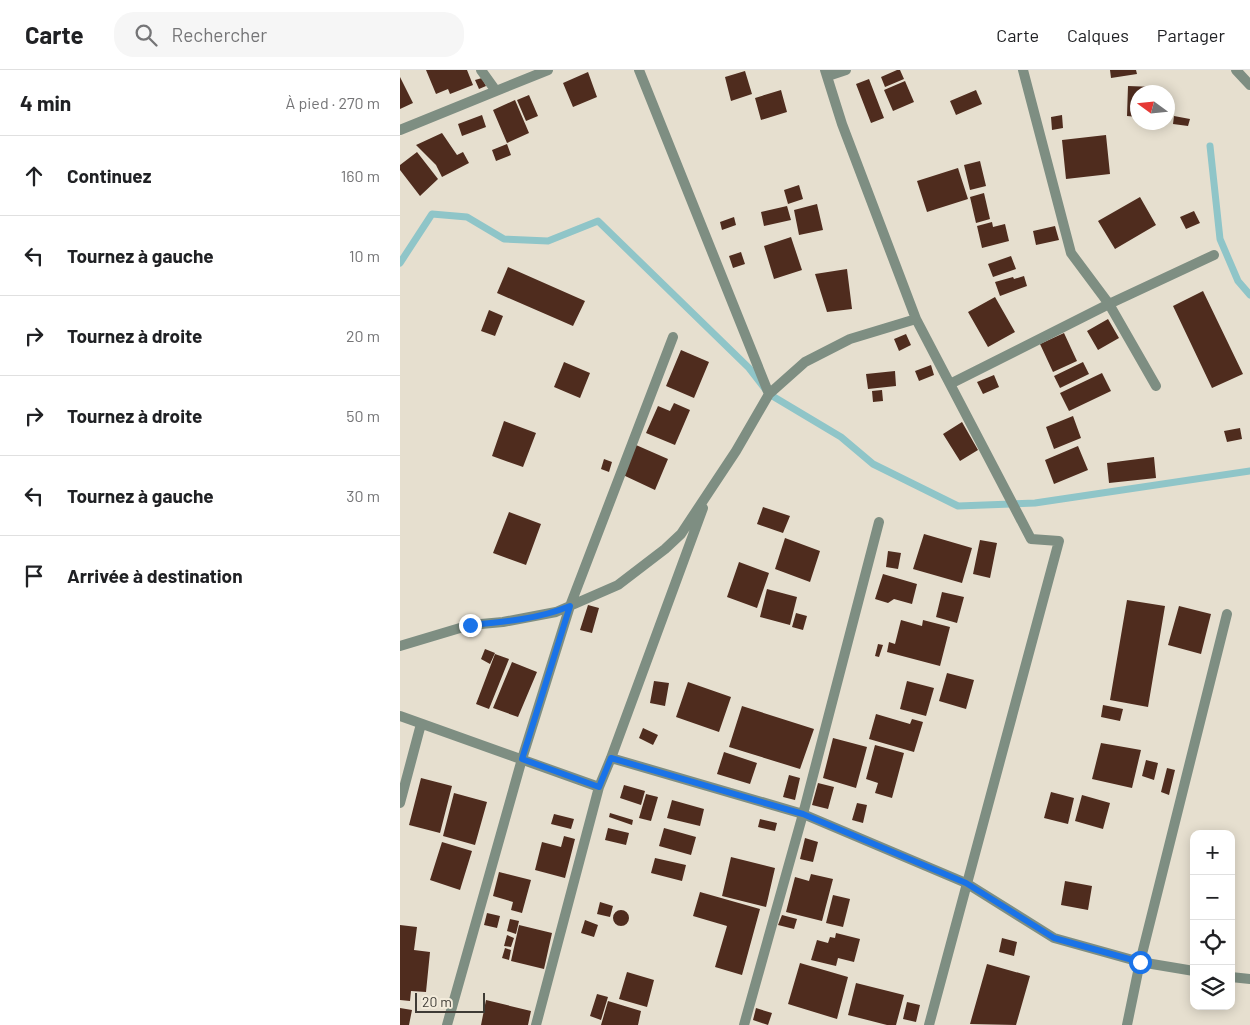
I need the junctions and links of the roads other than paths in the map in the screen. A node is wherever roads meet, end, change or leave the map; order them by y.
1 (481, 70) edge
2 (548, 70) edge
3 (639, 70) edge
4 (846, 70) edge
5 (1023, 70) edge
6 (1236, 70) edge
7 (826, 73) edge
8 (1250, 85) edge
9 (496, 91) junction
10 (400, 130) edge
11 (1214, 255) dead end
12 (1109, 304) junction
13 (916, 319) junction
14 (673, 337) dead end
15 (950, 384) junction
16 (1156, 386) dead end
17 (769, 394) junction
18 (709, 493) junction
19 (878, 522) dead end
20 (570, 606) junction
21 (1227, 614) dead end
22 (400, 646) edge
23 (400, 716) edge
24 (421, 724) junction
25 (611, 758) junction
26 (522, 759) junction
27 (599, 787) junction
28 (400, 803) edge
29 (803, 814) junction
30 (966, 883) junction
31 (1140, 962) junction
32 (1190, 970) edge
33 (1235, 978) edge
34 (1250, 980) edge
35 (447, 1025) edge
36 (536, 1025) edge
37 (744, 1025) edge
38 (929, 1025) edge
39 (1127, 1025) edge

1 - 9 street
2 - 9 street
3 - 17 street
4 - 7 street
5 - 12 street
6 - 8 street
7 - 13 street
9 - 10 street
11 - 12 street
12 - 15 street
12 - 16 street
13 - 15 street
13 - 17 street
14 - 20 street
15 - 30 street
17 - 18 street
18 - 20 street
18 - 25 street
19 - 29 street
20 - 22 street
20 - 26 street
21 - 31 street
23 - 24 street
24 - 26 street
24 - 28 street
25 - 27 street
25 - 29 street
26 - 27 street
26 - 35 street
27 - 36 street
29 - 30 street
29 - 37 street
30 - 31 street
30 - 38 street
31 - 32 street
31 - 39 street
33 - 34 street

